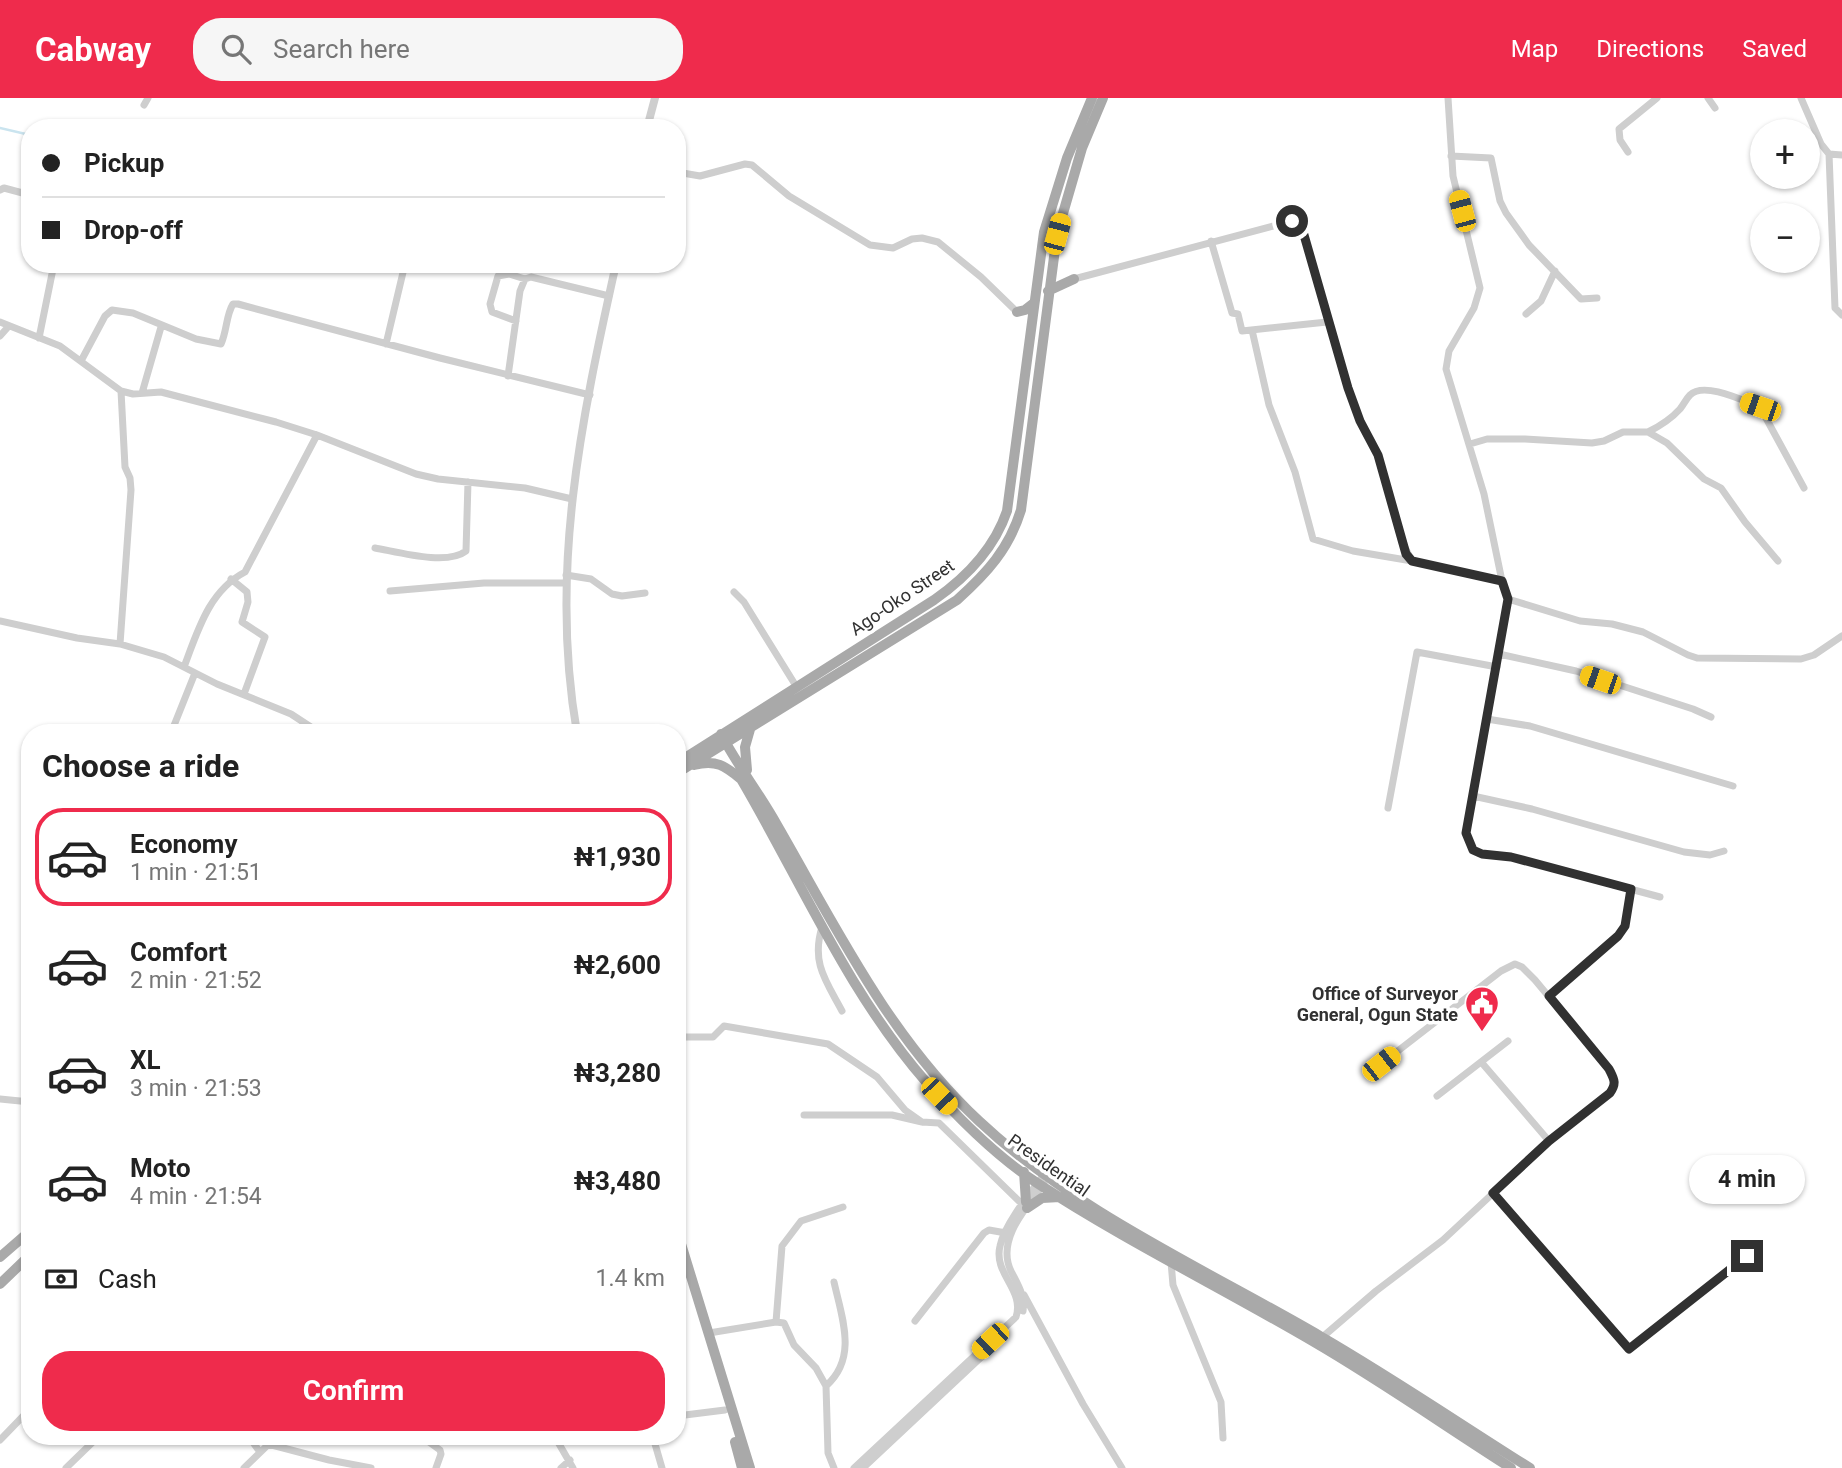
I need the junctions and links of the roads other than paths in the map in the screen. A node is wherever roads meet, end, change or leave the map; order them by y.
1 (654, 98) edge
2 (1092, 98) edge
3 (1103, 98) edge
4 (1448, 98) edge
5 (1657, 98) edge
6 (1708, 98) edge
7 (1801, 98) edge
8 (1715, 108) dead end
9 (649, 119) edge
10 (1628, 152) dead end
11 (1829, 154) junction
12 (1842, 155) edge
13 (1451, 156) junction
14 (686, 174) edge
15 (0, 190) edge
16 (21, 193) edge
17 (1211, 241) junction
18 (1052, 265) junction
19 (1555, 271) junction
20 (52, 273) edge
21 (403, 273) edge
22 (614, 273) edge
23 (525, 279) junction
24 (1074, 279) junction
25 (1048, 291) junction
26 (609, 296) junction
27 (1597, 298) dead end
28 (1034, 303) junction
29 (1017, 312) junction
30 (1526, 314) dead end
31 (1842, 315) edge
32 (516, 321) junction
33 (0, 322) edge
34 (1327, 322) junction
35 (1032, 324) junction
36 (8, 327) junction
37 (161, 327) junction
38 (1252, 330) junction
39 (0, 336) edge
40 (38, 338) junction
41 (386, 344) junction
42 (81, 361) junction
43 (508, 376) junction
44 (121, 391) junction
45 (142, 393) junction
46 (590, 395) junction
47 (1648, 432) junction
48 (317, 435) junction
49 (1470, 444) junction
50 (468, 482) junction
51 (1804, 488) dead end
52 (572, 499) junction
53 (375, 548) dead end
54 (1412, 561) junction
55 (1779, 561) dead end
56 (231, 579) junction
57 (566, 579) junction
58 (1502, 581) junction
59 (390, 591) dead end
60 (734, 592) dead end
61 (645, 593) dead end
62 (1508, 599) junction
63 (0, 621) edge
64 (1842, 636) edge
65 (120, 644) junction
66 (1499, 654) junction
67 (184, 667) junction
68 (1497, 667) junction
69 (195, 673) junction
70 (796, 686) junction
71 (244, 694) junction
72 (1710, 717) dead end
73 (1487, 719) junction
74 (175, 724) edge
75 (306, 724) edge
76 (576, 724) edge
77 (751, 726) junction
78 (721, 740) junction
79 (686, 764) edge
80 (686, 767) edge
81 (745, 778) junction
82 (1733, 786) dead end
83 (1473, 796) junction
84 (1388, 808) dead end
85 (1724, 850) dead end
86 (1631, 889) junction
87 (1660, 897) dead end
88 (822, 927) junction
89 (1549, 996) junction
90 (842, 1011) dead end
91 (686, 1037) edge
92 (1508, 1041) dead end
93 (1482, 1063) junction
94 (1381, 1064) dead end
95 (1437, 1096) dead end
96 (0, 1099) edge
97 (21, 1101) edge
98 (804, 1115) dead end
99 (922, 1122) junction
100 (1549, 1141) junction
101 (1024, 1172) junction
102 (1043, 1181) junction
103 (1493, 1193) junction
104 (1060, 1196) junction
105 (1025, 1205) junction
106 (843, 1207) dead end
107 (1006, 1233) junction
108 (21, 1239) edge
109 (1747, 1256) dead end
110 (0, 1257) edge
111 (686, 1260) edge
112 (1171, 1262) junction
113 (21, 1264) edge
114 (686, 1282) edge
115 (834, 1282) dead end
116 (0, 1284) edge
117 (1022, 1291) junction
118 (915, 1321) dead end
119 (776, 1322) junction
120 (709, 1333) junction
121 (1319, 1340) junction
122 (826, 1386) junction
123 (725, 1410) junction
124 (686, 1415) edge
125 (21, 1418) edge
126 (1223, 1438) dead end
127 (0, 1440) edge
128 (90, 1445) edge
129 (255, 1445) edge
130 (267, 1445) edge
131 (271, 1445) edge
132 (433, 1445) edge
133 (560, 1445) edge
134 (655, 1445) edge
135 (260, 1452) junction
136 (327, 1464) edge
137 (571, 1464) edge
138 (66, 1468) edge
139 (244, 1468) edge
140 (371, 1468) edge
141 (436, 1468) edge
142 (561, 1468) edge
143 (662, 1468) edge
144 (742, 1468) edge
145 (750, 1468) edge
146 (834, 1468) edge
147 (854, 1468) edge
148 (863, 1468) edge
149 (1122, 1468) edge
150 (1511, 1468) edge
151 (1530, 1468) edge

1 - 9 street
2 - 28 main road, Ago-Oko Street
3 - 18 main road
4 - 13 street
5 - 10 street
6 - 8 street
7 - 11 street
11 - 12 street
11 - 31 street
13 - 19 street
13 - 49 street
14 - 29 street
15 - 16 street
17 - 24 street
17 - 34 street
17 - 38 street
18 - 24 main road
18 - 25 main road
19 - 27 street
19 - 30 street
20 - 40 street
21 - 41 street
22 - 26 street
23 - 26 street
23 - 32 street
23 - 32 street
24 - 25 main road
25 - 77 main road
26 - 46 street
28 - 29 main road
28 - 35 main road, Ago-Oko Street
29 - 35 main road
32 - 43 street
33 - 36 street
34 - 38 street
34 - 54 street
35 - 70 main road, Ago-Oko Street
36 - 39 street
36 - 40 street
37 - 41 street
37 - 42 street
37 - 45 street
38 - 54 street
40 - 42 street
41 - 43 street
42 - 44 street
43 - 46 street
44 - 45 street
44 - 65 street
45 - 48 street
46 - 52 street
47 - 49 street
47 - 51 street
47 - 55 street
48 - 50 street
48 - 56 street
49 - 58 street
50 - 52 street
50 - 53 street
52 - 57 street
54 - 58 street
56 - 67 street
56 - 71 street
57 - 59 street
57 - 61 street
57 - 76 street
58 - 62 street
60 - 70 street
62 - 64 street
62 - 66 street
63 - 65 street
65 - 67 street
66 - 68 street
66 - 72 street
67 - 69 street
68 - 73 street
68 - 84 street
69 - 71 street
69 - 74 street
70 - 78 main road, Ago-Oko Street
71 - 75 street
73 - 82 street
73 - 83 street
77 - 78 main road
77 - 81 main road
78 - 79 main road
78 - 81 main road, Presidential
80 - 81 main road
81 - 88 main road, Presidential
81 - 102 main road
83 - 85 street
83 - 86 street
86 - 87 street
86 - 89 street
88 - 90 street
88 - 101 main road, Presidential
89 - 94 street
89 - 100 street
91 - 99 street
92 - 93 street
93 - 95 street
93 - 100 street
96 - 97 street
98 - 99 street
99 - 105 street
100 - 103 street
101 - 102 main road, Presidential
101 - 105 main road
102 - 104 main road, Presidential
102 - 105 street
102 - 121 main road
103 - 109 street
103 - 121 street
104 - 105 main road
104 - 112 main road, Presidential
105 - 107 street
105 - 117 street
106 - 119 street
107 - 118 street
107 - 147 street
108 - 110 main road
111 - 120 main road
112 - 121 main road, Presidential
112 - 126 street
113 - 116 main road
114 - 123 main road
115 - 122 street
117 - 148 street
117 - 149 street
119 - 120 street
119 - 122 street
120 - 145 main road
121 - 150 main road, Presidential
121 - 151 main road
122 - 146 street
123 - 124 street
123 - 144 main road
125 - 127 street
128 - 138 street
129 - 135 street
130 - 135 street
131 - 136 street
132 - 141 street
133 - 137 street
134 - 143 street
135 - 139 street
136 - 140 street
137 - 142 street

